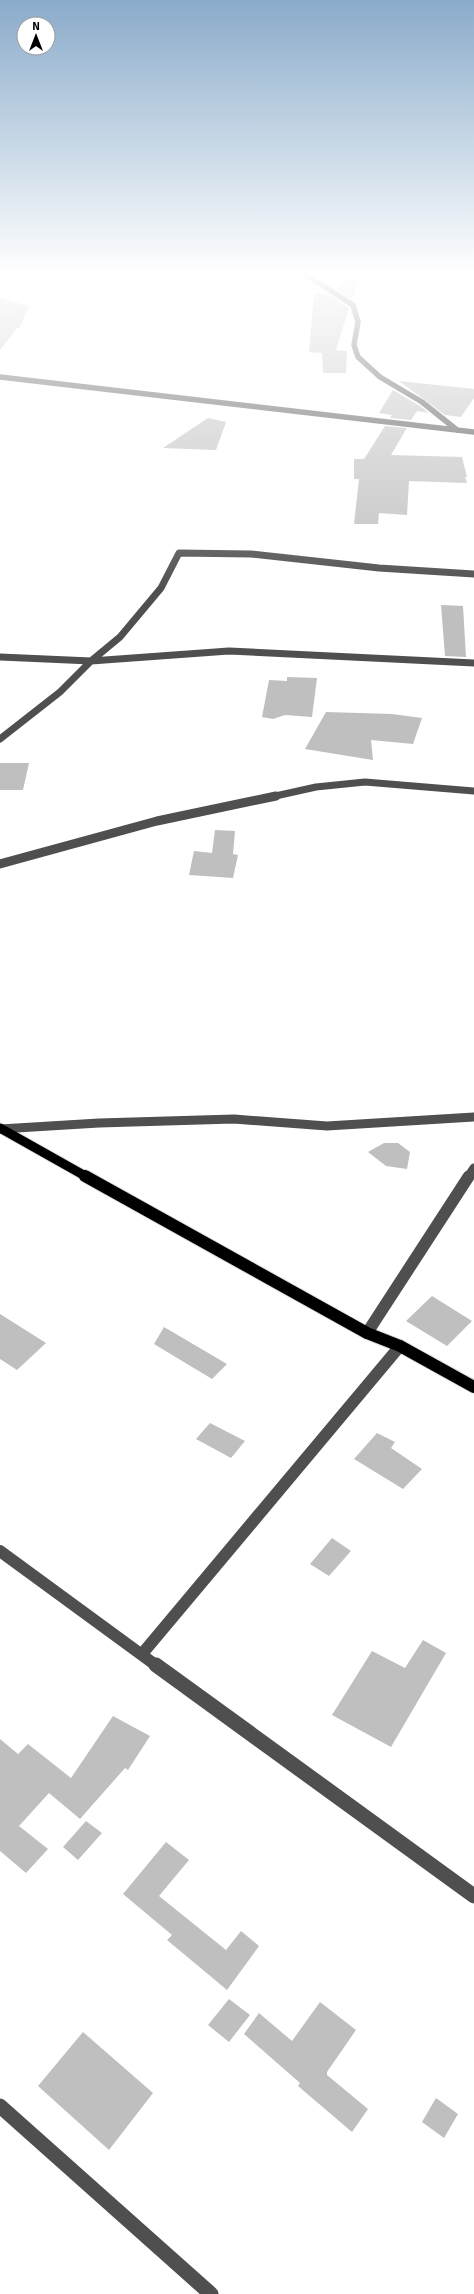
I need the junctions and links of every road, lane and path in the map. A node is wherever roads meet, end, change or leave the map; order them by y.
1 (9, 378) edge
2 (382, 378) edge
3 (457, 430) junction
4 (474, 432) edge
5 (474, 574) edge
6 (0, 657) edge
7 (91, 661) junction
8 (474, 663) edge
9 (0, 739) edge
10 (474, 791) edge
11 (0, 864) edge
12 (474, 1117) edge
13 (1, 1129) edge
14 (474, 1168) edge
15 (368, 1333) junction
16 (400, 1346) junction
17 (474, 1387) edge
18 (0, 1550) edge
19 (142, 1654) junction
20 (474, 1896) edge
21 (0, 2106) edge
22 (210, 2294) edge

1 - 3 street
2 - 3 street
3 - 4 street
5 - 7 street
6 - 7 street
7 - 8 street
7 - 9 street
10 - 11 street
12 - 13 street
13 - 15 main road
14 - 15 street
15 - 16 main road
16 - 17 main road
16 - 19 street
18 - 19 street
19 - 20 street
21 - 22 street

